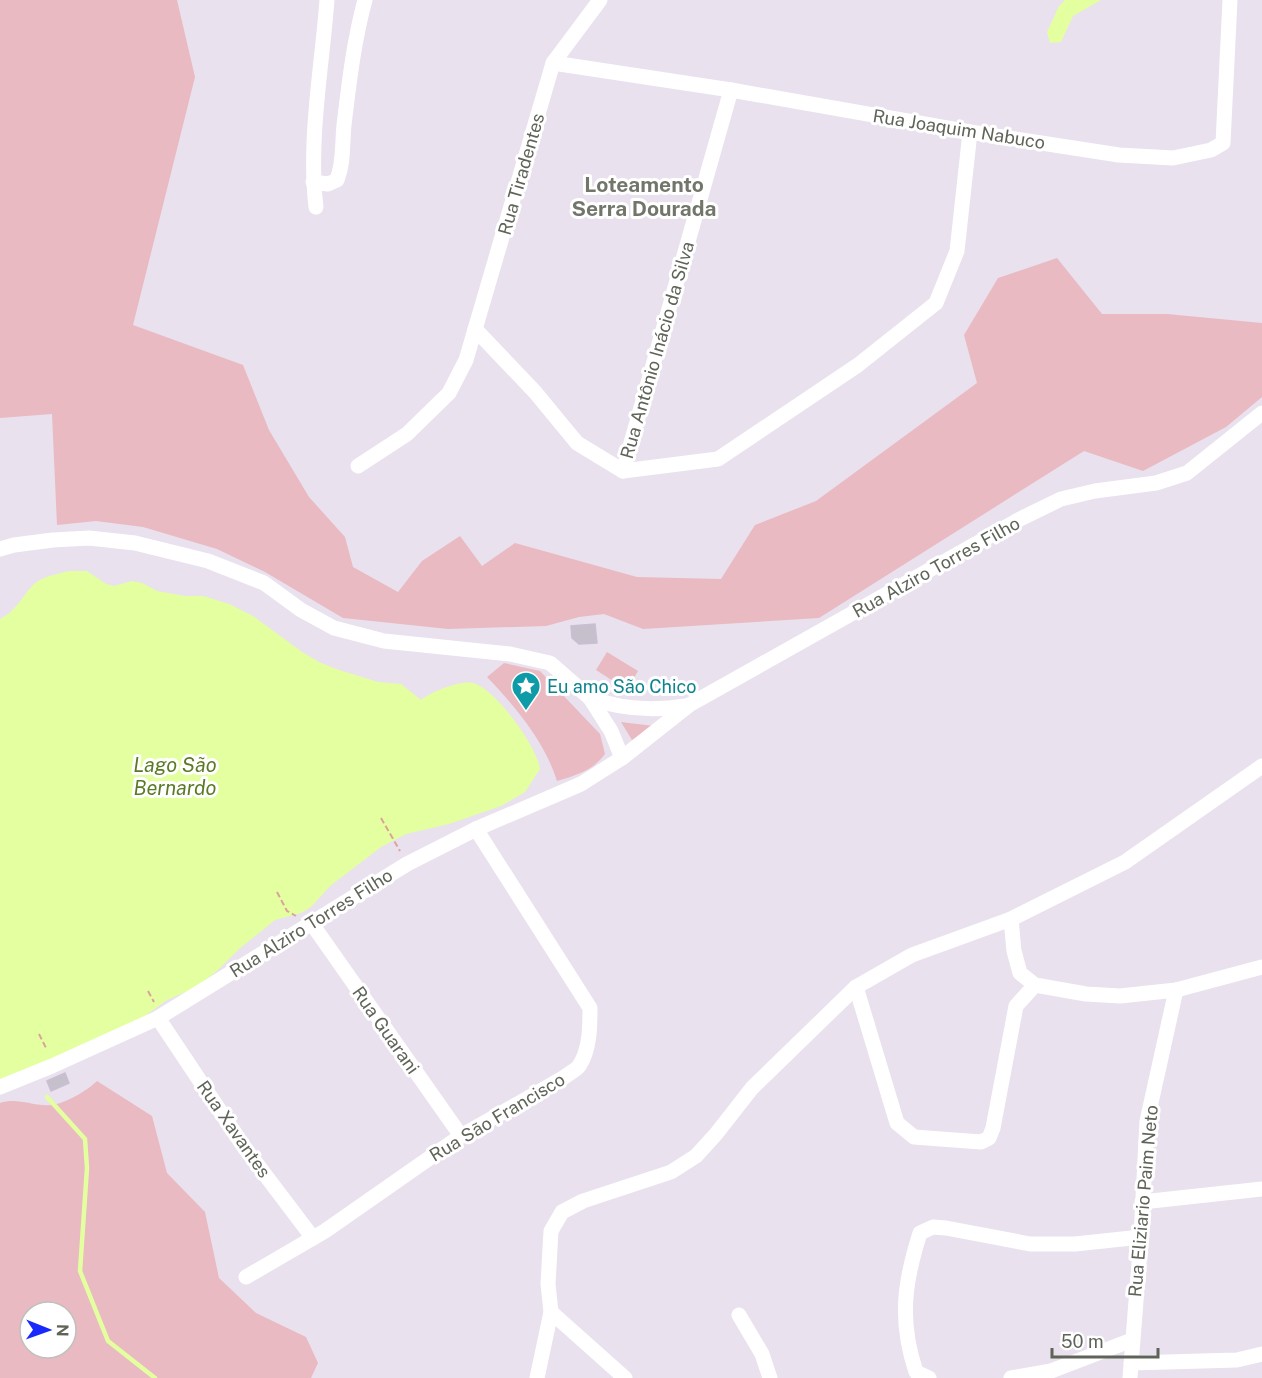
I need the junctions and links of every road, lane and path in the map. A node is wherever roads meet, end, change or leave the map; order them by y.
1 (327, 0) edge
2 (365, 0) edge
3 (600, 0) edge
4 (1230, 0) edge
5 (553, 63) junction
6 (731, 90) junction
7 (970, 132) junction
8 (313, 182) junction
9 (316, 207) dead end
10 (475, 329) junction
11 (1262, 413) edge
12 (358, 466) dead end
13 (623, 471) junction
14 (0, 549) edge
15 (590, 698) junction
16 (689, 705) junction
17 (622, 758) junction
18 (1262, 766) edge
19 (381, 818) dead end
20 (476, 830) junction
21 (407, 864) junction
22 (277, 891) dead end
23 (1011, 919) junction
24 (312, 924) junction
25 (1262, 967) edge
26 (1035, 986) junction
27 (856, 987) junction
28 (1176, 990) junction
29 (158, 1018) junction
30 (39, 1034) dead end
31 (47, 1050) dead end
32 (0, 1086) edge
33 (461, 1136) junction
34 (1262, 1189) edge
35 (1143, 1202) junction
36 (1141, 1237) junction
37 (313, 1238) junction
38 (246, 1277) dead end
39 (551, 1312) junction
40 (739, 1316) dead end
41 (1132, 1340) junction
42 (1262, 1354) edge
43 (1131, 1371) edge
44 (923, 1375) edge
45 (537, 1378) edge
46 (625, 1378) edge
47 (770, 1378) edge
48 (1011, 1378) edge

1 - 8 street
2 - 8 street
3 - 5 street, Rua Tiradentes
4 - 7 street, Rua Joaquim Nabuco
5 - 6 street, Rua Joaquim Nabuco
5 - 10 street, Rua Tiradentes
6 - 7 street, Rua Joaquim Nabuco
6 - 13 street, Rua Antônio Inácio da Silva
7 - 13 street
8 - 9 street
10 - 12 street, Rua Tiradentes
10 - 13 street
11 - 16 street, Rua Alziro Torres Filho
14 - 15 street
15 - 16 street
15 - 17 street
16 - 17 street, Rua Alziro Torres Filho
17 - 20 street, Rua Alziro Torres Filho
18 - 23 street
19 - 21 path
20 - 21 street, Rua Alziro Torres Filho
20 - 33 street, Rua São Francisco
21 - 24 street, Rua Alziro Torres Filho
22 - 24 path
23 - 26 street
23 - 27 street
24 - 29 street, Rua Alziro Torres Filho
24 - 33 street, Rua Guarani
25 - 28 street
26 - 27 street
26 - 28 street
27 - 39 street
28 - 35 street, Rua Eliziario Paim Neto
29 - 32 street, Rua Alziro Torres Filho
29 - 37 street, Rua Xavantes
30 - 31 path
33 - 37 street, Rua São Francisco
34 - 35 street
35 - 36 street, Rua Eliziario Paim Neto
36 - 41 street, Rua Eliziario Paim Neto
36 - 44 street
37 - 38 street, Rua São Francisco
39 - 45 street
39 - 46 street
40 - 47 street
41 - 43 street, Rua Eliziario Paim Neto
41 - 48 street
42 - 43 street

